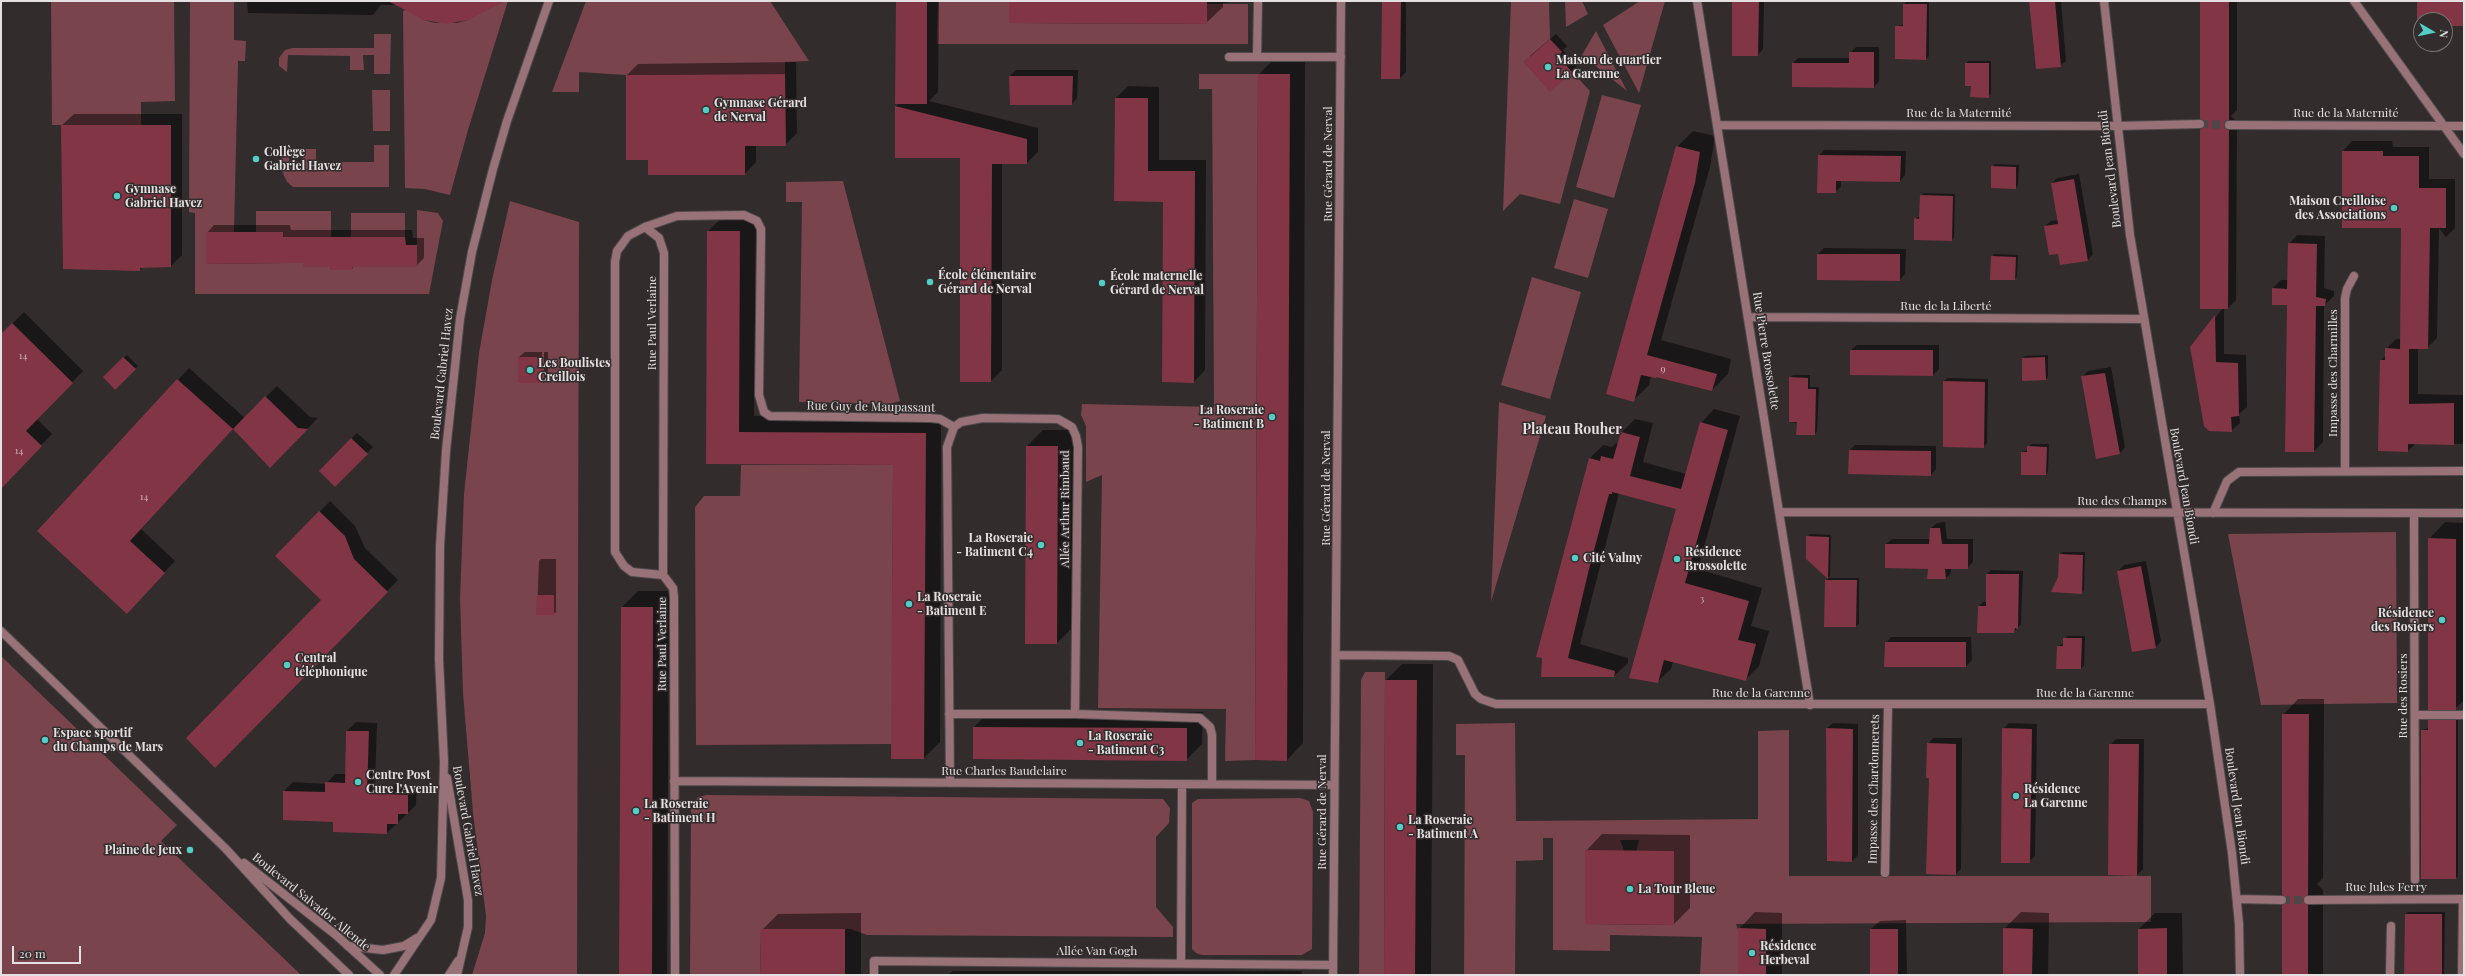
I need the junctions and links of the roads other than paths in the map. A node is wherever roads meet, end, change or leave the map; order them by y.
1 (549, 1) edge
2 (1258, 1) edge
3 (1342, 1) edge
4 (1697, 1) edge
5 (2104, 1) edge
6 (2354, 1) edge
7 (1229, 57) dead end
8 (1257, 57) junction
9 (1341, 58) junction
10 (2200, 124) tunnel mouth
11 (1717, 125) junction
12 (2229, 125) tunnel mouth
13 (2117, 126) junction
14 (2444, 126) junction
15 (2464, 126) edge
16 (2464, 154) edge
17 (645, 227) junction
18 (2354, 276) dead end
19 (1748, 317) junction
20 (2143, 319) junction
21 (954, 427) junction
22 (2345, 471) junction
23 (2464, 471) edge
24 (1779, 512) junction
25 (2176, 513) junction
26 (2213, 513) junction
27 (2414, 513) junction
28 (2464, 513) edge
29 (663, 575) junction
30 (1, 631) edge
31 (1338, 655) junction
32 (2210, 704) junction
33 (1810, 705) junction
34 (1888, 706) junction
35 (949, 714) junction
36 (1075, 714) junction
37 (2414, 715) junction
38 (2464, 715) edge
39 (444, 762) junction
40 (674, 781) junction
41 (950, 783) junction
42 (1182, 784) junction
43 (1212, 784) junction
44 (1334, 785) junction
45 (226, 849) junction
46 (1885, 873) dead end
47 (2415, 880) dead end
48 (2237, 899) junction
49 (2463, 899) edge
50 (2282, 900) tunnel mouth
51 (2308, 900) tunnel mouth
52 (2390, 926) dead end
53 (423, 933) junction
54 (466, 940) junction
55 (348, 946) junction
56 (1181, 963) junction
57 (1333, 965) junction
58 (349, 975) edge
59 (380, 975) edge
60 (394, 975) edge
61 (449, 975) edge
62 (457, 975) edge
63 (675, 975) edge
64 (874, 975) edge
65 (1333, 975) edge
66 (2240, 975) edge
67 (2390, 975) edge
68 (2462, 975) edge

1 - 39 street, Boulevard Gabriel Havez
2 - 8 street
3 - 9 street, Rue Gérard de Nerval
4 - 11 street, Rue Pierre Brossolette
5 - 13 street, Boulevard Jean Biondi
6 - 14 street
7 - 8 street
8 - 9 street
9 - 31 street, Rue Gérard de Nerval
10 - 13 street, Rue de la Maternité
11 - 13 street, Rue de la Maternité
11 - 19 street, Rue Pierre Brossolette
12 - 14 street, Rue de la Maternité
13 - 20 street, Boulevard Jean Biondi
14 - 15 street, Rue de la Maternité
14 - 16 street
17 - 21 street, Rue Guy de Maupassant
17 - 29 street, Rue Paul Verlaine
17 - 29 street
18 - 22 street, Impasse des Charmilles
19 - 20 street, Rue de la Liberté
19 - 24 street, Rue Pierre Brossolette
20 - 25 street, Boulevard Jean Biondi
21 - 35 street
21 - 36 street, Allée Arthur Rimbaud
22 - 23 street
22 - 26 street
24 - 25 street, Rue des Champs
24 - 33 street, Rue Pierre Brossolette
25 - 26 street, Rue des Champs
25 - 32 street, Boulevard Jean Biondi
26 - 27 street, Rue des Champs
27 - 28 street, Rue des Champs
27 - 37 street, Rue des Rosiers
29 - 40 street, Rue Paul Verlaine
30 - 45 street, Boulevard Salvador Allende
31 - 33 street, Rue de la Garenne
31 - 44 street, Rue Gérard de Nerval
32 - 34 street, Rue de la Garenne
32 - 48 street, Boulevard Jean Biondi
33 - 34 street, Rue de la Garenne
34 - 46 street, Impasse des Chardonnerets
35 - 36 street
35 - 41 street
36 - 43 street
37 - 38 street
37 - 47 street, Rue des Rosiers
39 - 53 street, Boulevard Gabriel Havez
39 - 54 street, Boulevard Gabriel Havez
40 - 41 street, Rue Charles Baudelaire
40 - 63 street, Rue Paul Verlaine
41 - 42 street, Rue Charles Baudelaire
42 - 43 street, Rue Charles Baudelaire
42 - 56 street
43 - 44 street, Rue Charles Baudelaire
44 - 57 street, Rue Gérard de Nerval
45 - 55 street, Boulevard Salvador Allende
45 - 58 street, Boulevard Salvador Allende
48 - 50 street
48 - 66 street, Boulevard Jean Biondi
49 - 51 street, Rue Jules Ferry
49 - 68 street
52 - 67 street
53 - 55 street, Boulevard Gabriel Havez
53 - 60 street, Boulevard Gabriel Havez
54 - 61 street
54 - 62 street, Boulevard Gabriel Havez
55 - 59 street, Boulevard Salvador Allende
56 - 57 street, Allée Van Gogh
56 - 64 street, Allée Van Gogh
57 - 65 street, Rue Gérard de Nerval

